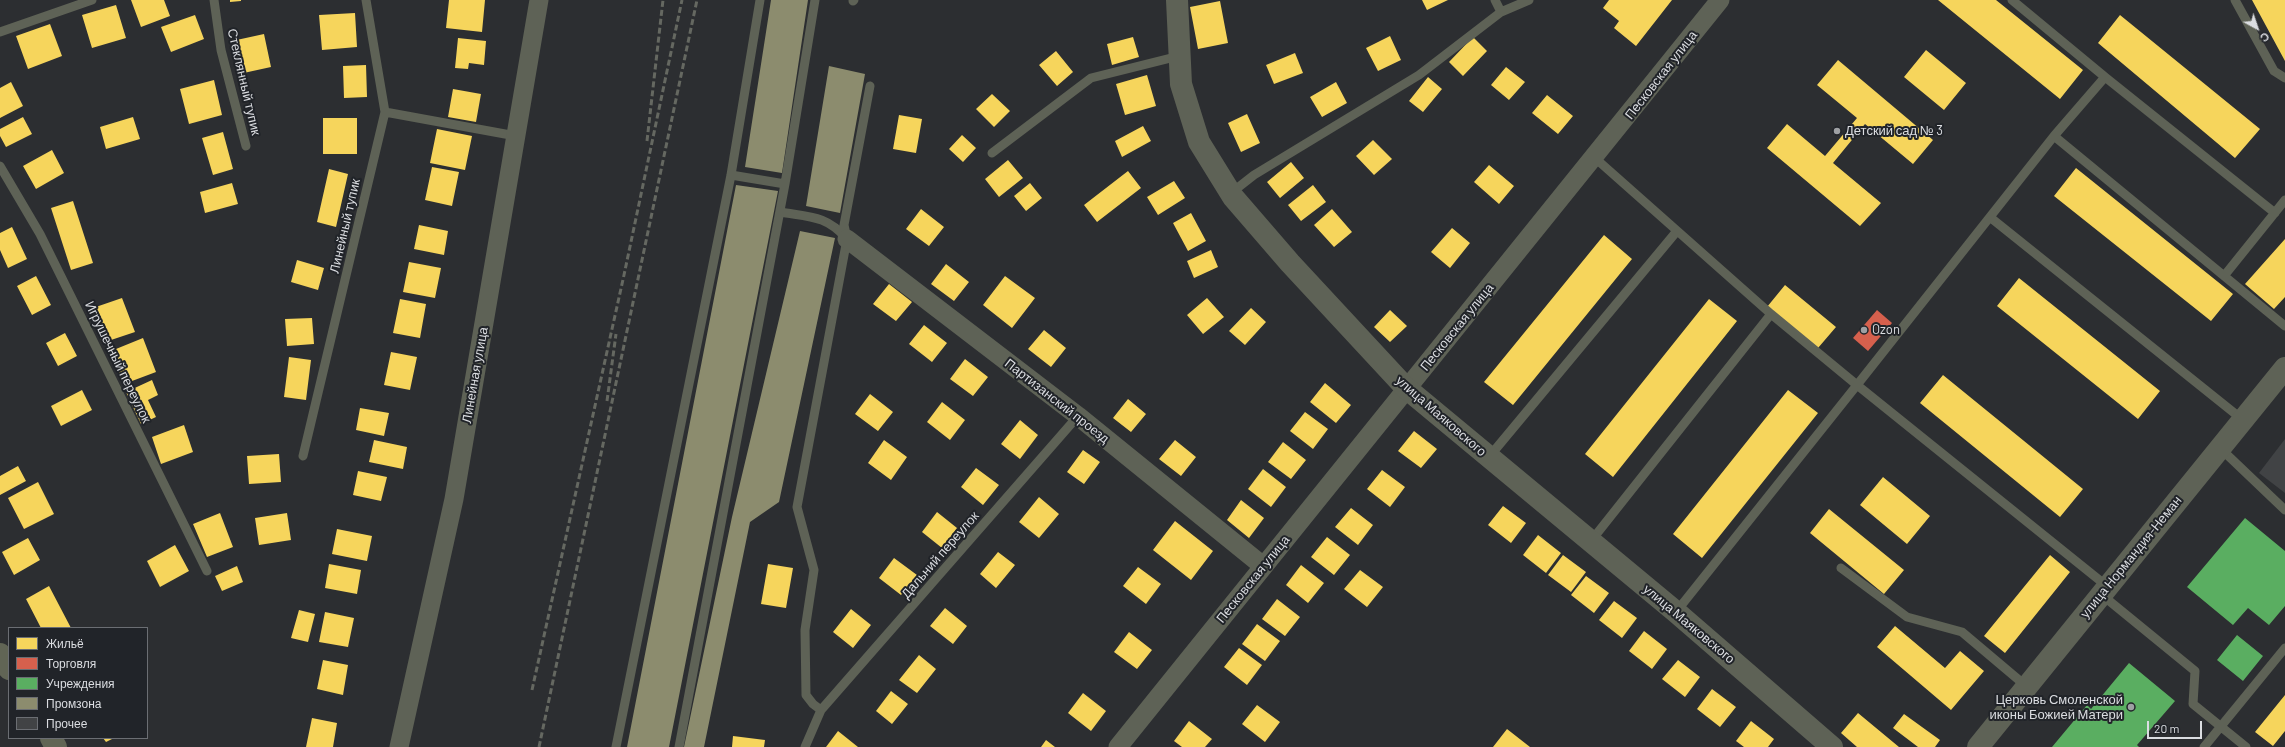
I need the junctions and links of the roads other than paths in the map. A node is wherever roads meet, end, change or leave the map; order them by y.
1 (92, 0) edge
2 (214, 0) edge
3 (366, 0) edge
4 (539, 0) edge
5 (760, 0) edge
6 (815, 0) edge
7 (1177, 0) edge
8 (1495, 0) edge
9 (1529, 0) edge
10 (1720, 0) edge
11 (2012, 0) edge
12 (2235, 0) edge
13 (1501, 12) junction
14 (0, 32) edge
15 (1179, 56) junction
16 (2105, 77) junction
17 (2285, 78) edge
18 (870, 86) dead end
19 (385, 112) junction
20 (516, 136) junction
21 (2054, 136) junction
22 (246, 146) dead end
23 (992, 153) dead end
24 (1594, 158) junction
25 (0, 166) edge
26 (731, 175) junction
27 (785, 184) junction
28 (1231, 192) junction
29 (2285, 200) edge
30 (780, 212) junction
31 (2275, 213) junction
32 (1991, 218) junction
33 (1677, 232) junction
34 (847, 239) junction
35 (2224, 276) junction
36 (1771, 314) junction
37 (2285, 326) edge
38 (2285, 368) edge
39 (1857, 385) junction
40 (1406, 388) junction
41 (1078, 416) junction
42 (2243, 420) junction
43 (2220, 448) junction
44 (303, 456) dead end
45 (1489, 457) junction
46 (2285, 510) edge
47 (1591, 541) junction
48 (1263, 566) junction
49 (1841, 568) dead end
50 (207, 571) dead end
51 (2105, 591) junction
52 (1676, 612) junction
53 (2285, 648) edge
54 (0, 654) edge
55 (8, 667) edge
56 (2026, 686) junction
57 (821, 710) junction
58 (2220, 728) junction
59 (399, 747) edge
60 (616, 747) edge
61 (679, 747) edge
62 (805, 747) edge
63 (1118, 747) edge
64 (1832, 747) edge
65 (1978, 747) edge
66 (2204, 747) edge
67 (2246, 747) edge

1 - 14 lane
2 - 22 lane, Стеклянный тупик
3 - 19 lane, Линейный тупик
4 - 20 street, Линейная улица
5 - 26 lane
6 - 27 lane
7 - 15 street, улица Маяковского
8 - 13 lane
9 - 13 lane
10 - 24 street, Песковская улица
11 - 16 lane
12 - 17 lane
13 - 28 lane
15 - 23 lane
15 - 28 street, улица Маяковского
16 - 21 lane
16 - 31 lane
18 - 34 lane
19 - 20 lane
19 - 44 lane, Линейный тупик
20 - 59 street, Линейная улица
21 - 32 lane
21 - 35 lane
24 - 33 lane
24 - 40 street, Песковская улица
25 - 50 lane, Игрушечный переулок
26 - 27 lane
26 - 60 lane
27 - 30 lane
28 - 40 street, улица Маяковского
29 - 31 lane
30 - 34 lane
30 - 61 lane
31 - 35 lane
32 - 39 lane
32 - 42 lane
33 - 36 lane
33 - 45 lane
34 - 41 street, Партизанский проезд
34 - 57 lane
35 - 37 lane
36 - 39 lane
36 - 47 lane
38 - 42 street, улица Нормандия-Неман
39 - 51 lane
39 - 52 lane
40 - 45 street, улица Маяковского
40 - 48 street, Песковская улица
41 - 48 street, Партизанский проезд
41 - 57 lane, Дальний переулок
42 - 43 street, улица Нормандия-Неман
43 - 46 lane
43 - 51 street, улица Нормандия-Неман
45 - 47 street, улица Маяковского
47 - 52 street, улица Маяковского
48 - 63 street, Песковская улица
49 - 56 lane
51 - 56 street, улица Нормандия-Неман
51 - 58 lane
52 - 64 street, улица Маяковского
53 - 58 lane
54 - 55 main road
56 - 65 street, улица Нормандия-Неман
57 - 62 lane, Дальний переулок
58 - 66 lane
58 - 67 lane

